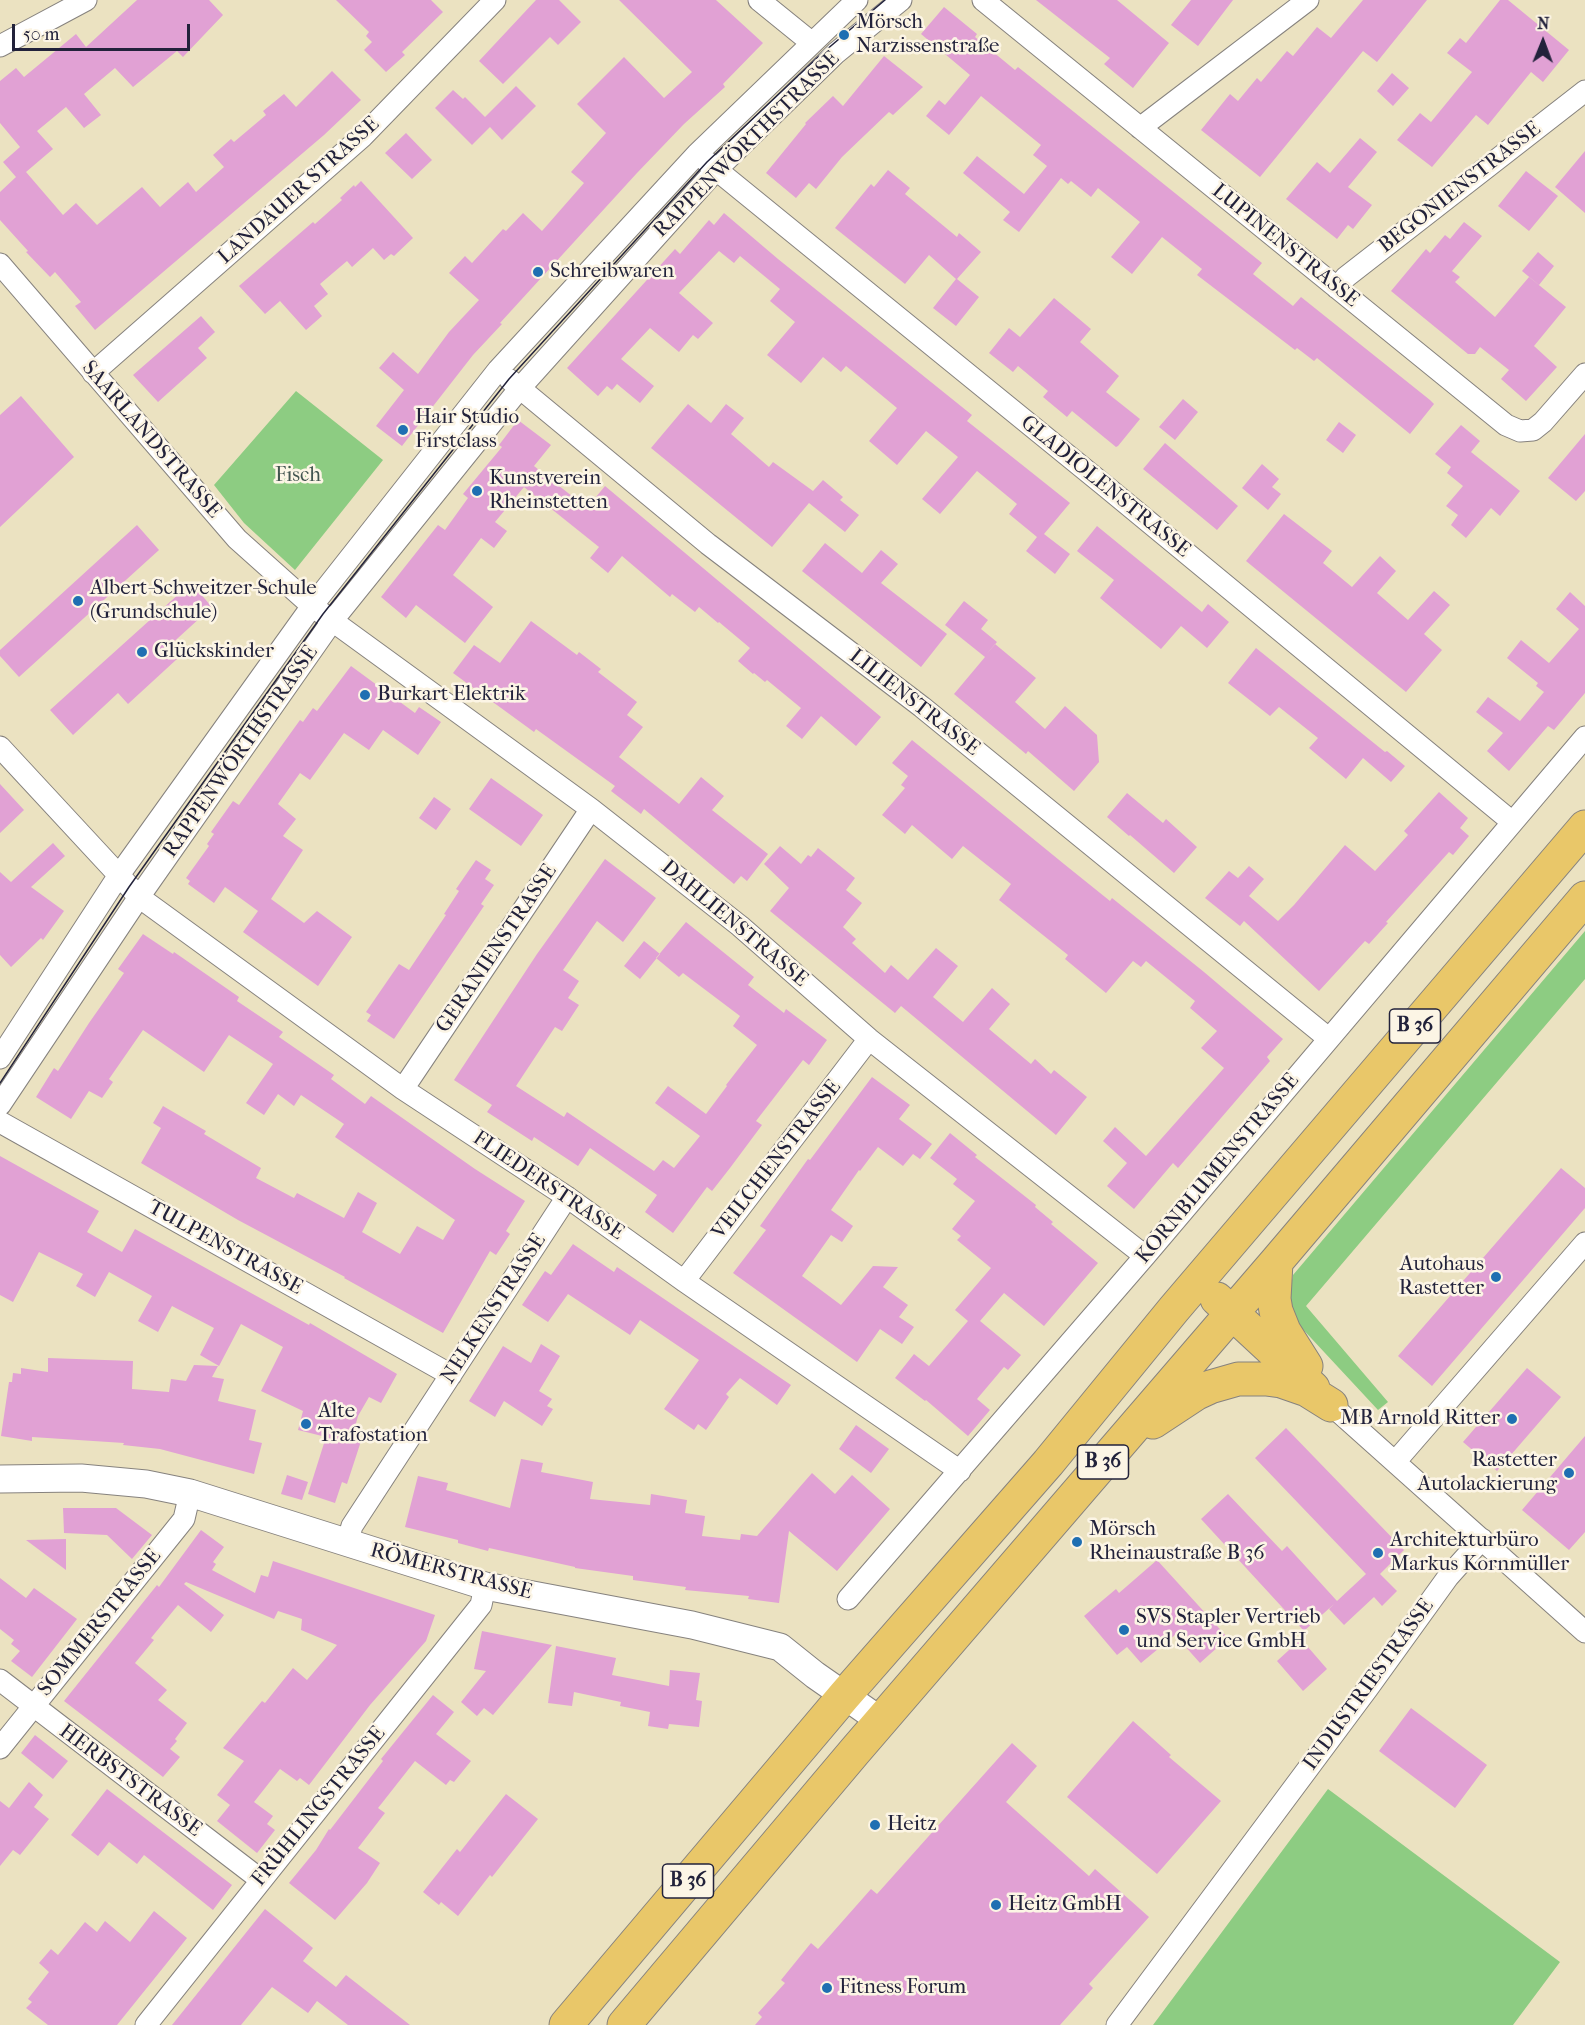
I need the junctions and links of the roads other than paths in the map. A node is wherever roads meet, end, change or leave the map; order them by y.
1 (86, 0) edge
2 (495, 0) edge
3 (759, 0) edge
4 (857, 0) edge
5 (901, 0) edge
6 (983, 0) edge
7 (1308, 0) edge
8 (812, 43) junction
9 (0, 46) edge
10 (1585, 91) edge
11 (1140, 128) junction
12 (698, 154) junction
13 (716, 170) junction
14 (0, 264) edge
15 (1337, 288) junction
16 (498, 370) junction
17 (93, 373) junction
18 (1585, 374) edge
19 (520, 388) junction
20 (312, 606) junction
21 (333, 620) junction
22 (1585, 737) edge
23 (0, 747) edge
24 (591, 809) junction
25 (1511, 821) junction
26 (1585, 827) edge
27 (119, 875) junction
28 (139, 897) junction
29 (1585, 898) edge
30 (1328, 1038) junction
31 (870, 1039) junction
32 (0, 1058) edge
33 (403, 1089) junction
34 (0, 1105) edge
35 (0, 1122) edge
36 (567, 1197) junction
37 (1585, 1243) edge
38 (1145, 1256) junction
39 (1276, 1262) junction
40 (684, 1281) junction
41 (1198, 1282) junction
42 (1233, 1312) junction
43 (451, 1375) junction
44 (1330, 1405) junction
45 (1121, 1442) junction
46 (1395, 1462) junction
47 (960, 1471) junction
48 (0, 1479) edge
49 (190, 1493) junction
50 (1482, 1539) junction
51 (347, 1543) junction
52 (485, 1586) junction
53 (849, 1599) dead end
54 (1585, 1632) edge
55 (0, 1680) edge
56 (844, 1696) junction
57 (33, 1707) junction
58 (881, 1721) junction
59 (0, 1748) edge
60 (261, 1880) junction
61 (146, 2025) edge
62 (566, 2025) edge
63 (624, 2025) edge
64 (1117, 2025) edge

1 - 9 street
2 - 17 street, LANDAUER STRASSE
3 - 8 street
4 - 8 street, RAPPENWÖRTHSTRASSE
5 - 13 street, RAPPENWÖRTHSTRASSE
6 - 11 street, LUPINENSTRASSE
7 - 11 street
8 - 12 street, RAPPENWÖRTHSTRASSE
10 - 15 street, BEGONIENSTRASSE
11 - 15 street, LUPINENSTRASSE
12 - 13 street, GLADIOLENSTRASSE
12 - 16 street, RAPPENWÖRTHSTRASSE
13 - 19 street, RAPPENWÖRTHSTRASSE
13 - 25 street, GLADIOLENSTRASSE
14 - 17 street, SAARLANDSTRASSE
15 - 18 street, LUPINENSTRASSE
16 - 19 street, LILIENSTRASSE
16 - 20 street, RAPPENWÖRTHSTRASSE
17 - 20 street, SAARLANDSTRASSE
19 - 21 street, RAPPENWÖRTHSTRASSE
19 - 30 street, LILIENSTRASSE
20 - 21 street, DAHLIENSTRASSE
20 - 27 street, RAPPENWÖRTHSTRASSE
21 - 24 street, DAHLIENSTRASSE
21 - 28 street, RAPPENWÖRTHSTRASSE
22 - 25 street, KORNBLUMENSTRASSE
23 - 27 street, FLIEDERSTRASSE
24 - 31 street, DAHLIENSTRASSE
24 - 33 street, GERANIENSTRASSE
25 - 30 street, KORNBLUMENSTRASSE
26 - 41 main road, B 36
27 - 28 street, FLIEDERSTRASSE
27 - 32 street, RAPPENWÖRTHSTRASSE
28 - 33 street, FLIEDERSTRASSE
28 - 34 street, RAPPENWÖRTHSTRASSE
29 - 39 main road, B 36
30 - 38 street, KORNBLUMENSTRASSE
31 - 38 street, DAHLIENSTRASSE
31 - 40 street, VEILCHENSTRASSE
33 - 36 street, FLIEDERSTRASSE
35 - 43 street, TULPENSTRASSE
36 - 40 street, FLIEDERSTRASSE
36 - 43 street, NELKENSTRASSE
37 - 46 street
38 - 47 street, KORNBLUMENSTRASSE
39 - 42 main road, B 36
39 - 44 main road
40 - 47 street, FLIEDERSTRASSE
41 - 42 main road
41 - 56 main road, B 36
42 - 44 main road
42 - 45 main road, B 36
43 - 51 street, NELKENSTRASSE
44 - 45 main road
44 - 46 street
45 - 58 main road, B 36
46 - 50 street
47 - 53 street, KORNBLUMENSTRASSE
48 - 49 street, RÖMERSTRASSE
49 - 51 street, RÖMERSTRASSE
49 - 57 street, SOMMERSTRASSE
50 - 54 street
50 - 64 street, INDUSTRIESTRASSE
51 - 52 street, RÖMERSTRASSE
52 - 56 street, RÖMERSTRASSE
52 - 60 street, FRÜHLINGSTRASSE
55 - 57 street, HERBSTSTRASSE
56 - 58 street, RÖMERSTRASSE
56 - 62 main road, B 36
57 - 59 street, SOMMERSTRASSE
57 - 60 street, HERBSTSTRASSE
58 - 63 main road, B 36
60 - 61 street, FRÜHLINGSTRASSE

